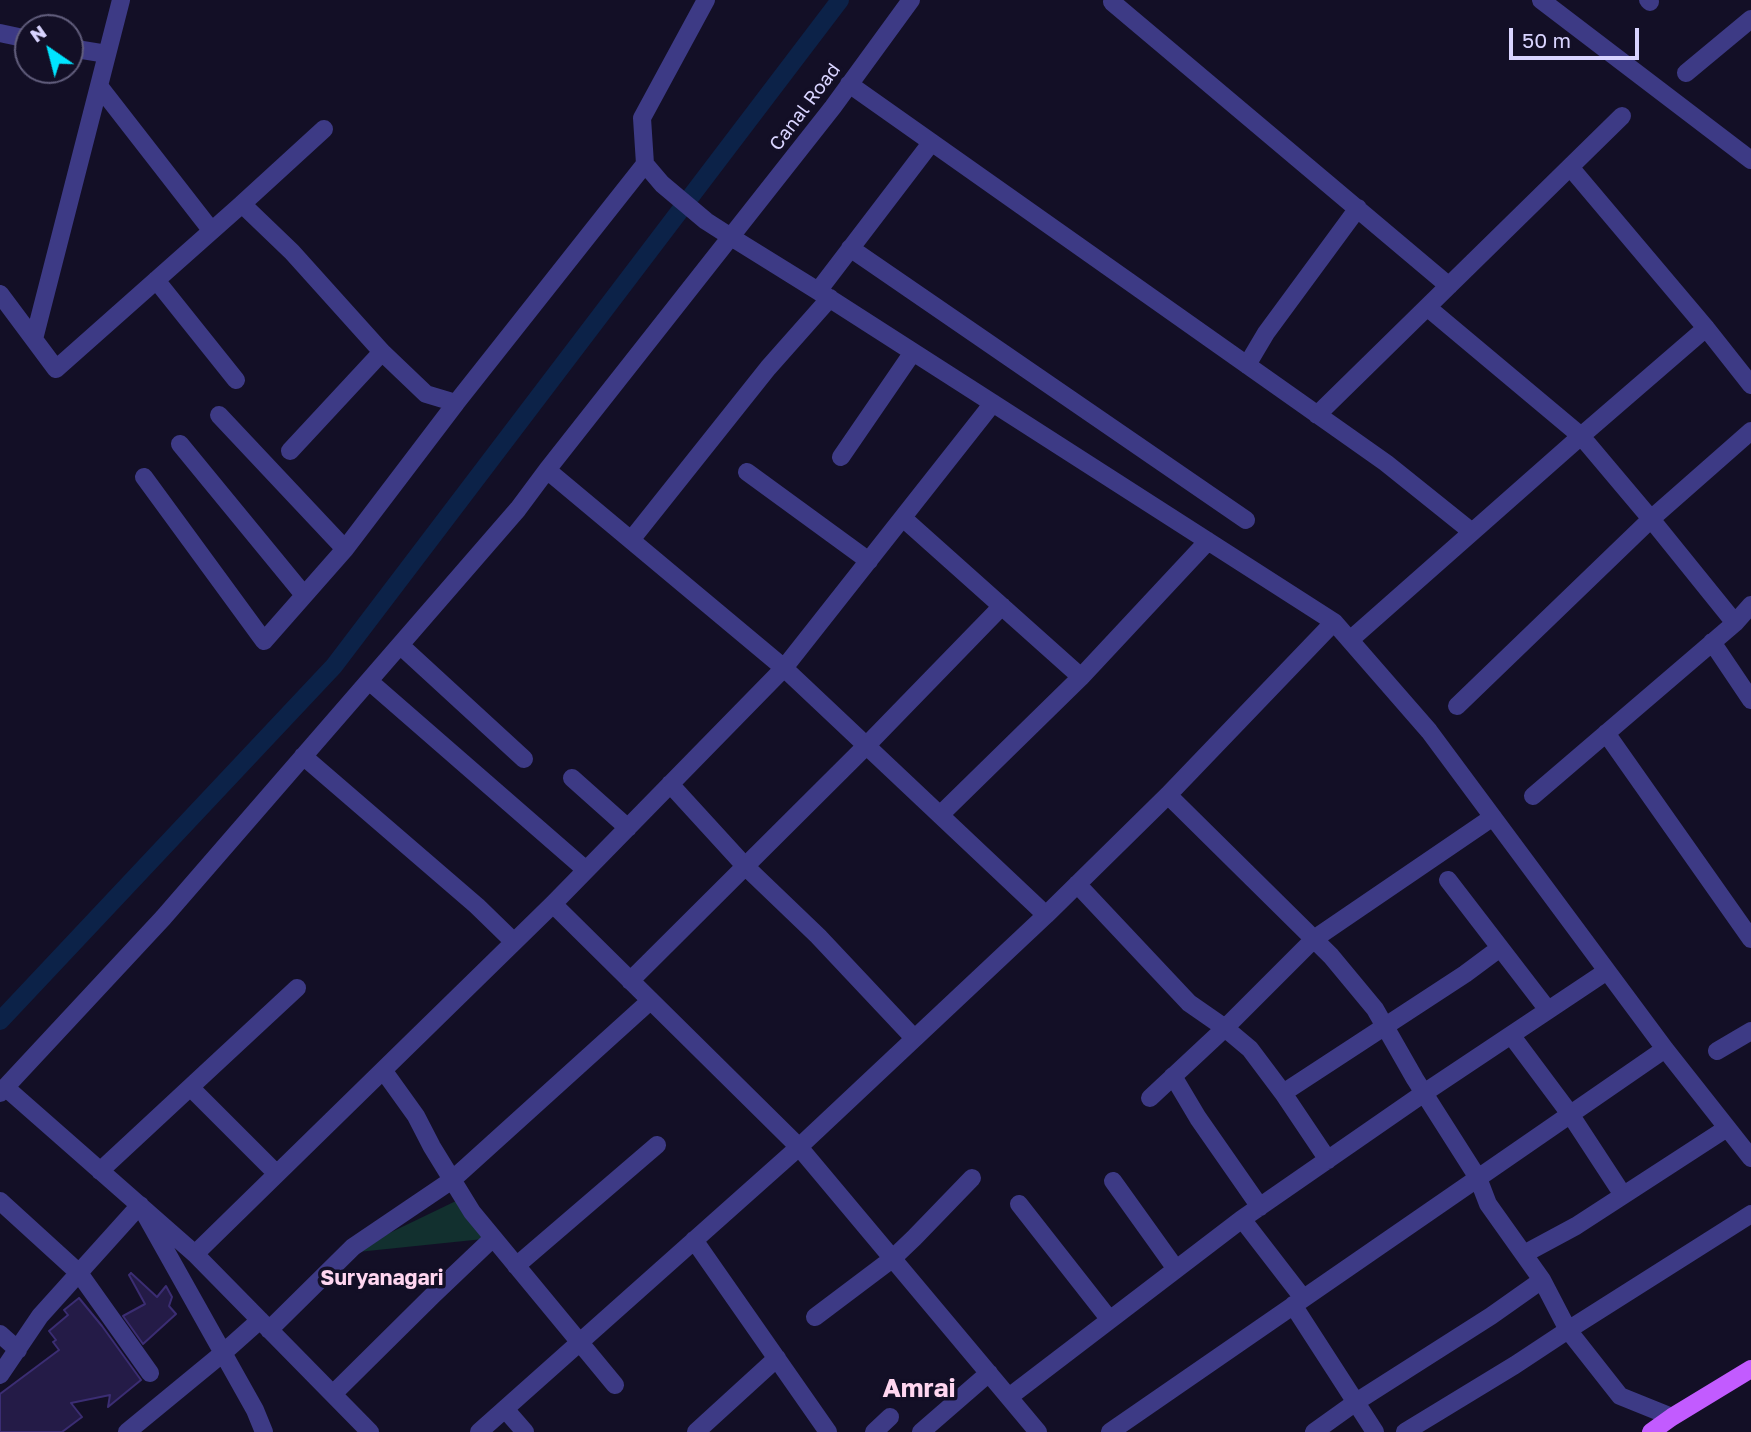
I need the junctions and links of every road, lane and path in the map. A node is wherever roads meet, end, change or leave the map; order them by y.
1 (121, 0) edge
2 (706, 0) edge
3 (911, 0) edge
4 (1114, 0) edge
5 (1541, 0) edge
6 (1751, 19) edge
7 (84, 50) edge
8 (107, 54) junction
9 (1686, 73) dead end
10 (849, 85) junction
11 (99, 86) junction
12 (1622, 116) dead end
13 (324, 129) dead end
14 (931, 142) junction
15 (1751, 160) edge
16 (645, 164) junction
17 (1570, 167) junction
18 (242, 204) junction
19 (1358, 208) junction
20 (211, 230) junction
21 (731, 237) junction
22 (850, 248) junction
23 (156, 280) junction
24 (1449, 286) junction
25 (824, 294) junction
26 (0, 295) edge
27 (1427, 307) junction
28 (1706, 328) junction
29 (34, 340) junction
30 (382, 352) junction
31 (913, 352) junction
32 (1247, 365) junction
33 (236, 380) dead end
34 (1751, 385) edge
35 (456, 403) junction
36 (993, 403) junction
37 (219, 415) dead end
38 (1317, 415) junction
39 (1751, 431) edge
40 (1581, 436) junction
41 (180, 444) dead end
42 (290, 451) dead end
43 (841, 457) dead end
44 (547, 470) junction
45 (747, 472) dead end
46 (144, 477) dead end
47 (903, 517) junction
48 (1651, 519) junction
49 (1246, 520) dead end
50 (1472, 532) junction
51 (631, 540) junction
52 (1208, 541) junction
53 (345, 549) junction
54 (869, 561) junction
55 (304, 595) junction
56 (1751, 605) edge
57 (1002, 606) junction
58 (1334, 622) junction
59 (1735, 622) junction
60 (1350, 640) junction
61 (1712, 642) junction
62 (401, 646) junction
63 (785, 668) junction
64 (1081, 677) junction
65 (369, 681) junction
66 (1751, 700) edge
67 (1457, 706) dead end
68 (1606, 733) junction
69 (866, 746) junction
70 (303, 756) junction
71 (524, 759) dead end
72 (572, 779) dead end
73 (670, 784) junction
74 (1168, 795) junction
75 (1533, 796) dead end
76 (940, 815) junction
77 (1493, 817) junction
78 (628, 828) junction
79 (745, 866) junction
80 (586, 870) junction
81 (1448, 880) dead end
82 (1077, 884) junction
83 (553, 904) junction
84 (1046, 915) junction
85 (1314, 939) junction
86 (1751, 939) edge
87 (514, 943) junction
88 (1500, 948) junction
89 (1607, 971) junction
90 (630, 981) junction
91 (297, 988) dead end
92 (650, 1001) junction
93 (1548, 1010) junction
94 (1385, 1026) junction
95 (1225, 1028) junction
96 (1751, 1031) edge
97 (1511, 1035) junction
98 (914, 1038) junction
99 (1665, 1049) junction
100 (1717, 1051) dead end
101 (383, 1070) junction
102 (1173, 1076) junction
103 (191, 1088) junction
104 (3, 1090) edge
105 (1283, 1093) junction
106 (1424, 1093) junction
107 (1150, 1098) dead end
108 (1570, 1114) junction
109 (1727, 1128) junction
110 (657, 1145) dead end
111 (799, 1147) junction
112 (1751, 1158) edge
113 (1328, 1160) junction
114 (100, 1171) junction
115 (276, 1174) junction
116 (972, 1178) dead end
117 (1478, 1178) junction
118 (452, 1180) junction
119 (1113, 1181) dead end
120 (1623, 1195) junction
121 (0, 1200) edge
122 (1019, 1204) dead end
123 (140, 1206) junction
124 (1260, 1207) junction
125 (1751, 1214) edge
126 (1242, 1219) junction
127 (494, 1238) junction
128 (694, 1240) junction
129 (195, 1254) junction
130 (1524, 1254) junction
131 (892, 1259) junction
132 (516, 1266) junction
133 (1176, 1269) junction
134 (79, 1273) junction
135 (1542, 1280) junction
136 (1298, 1302) junction
137 (815, 1317) dead end
138 (1110, 1320) junction
139 (264, 1325) junction
140 (1568, 1330) junction
141 (0, 1334) edge
142 (579, 1343) junction
143 (18, 1350) junction
144 (223, 1353) junction
145 (777, 1357) junction
146 (1751, 1369) edge
147 (150, 1373) dead end
148 (989, 1373) junction
149 (0, 1375) edge
150 (615, 1385) dead end
151 (333, 1394) junction
152 (1009, 1397) junction
153 (1356, 1402) junction
154 (505, 1409) junction
155 (890, 1417) dead end
156 (1674, 1424) edge
157 (133, 1430) edge
158 (264, 1432) edge
159 (370, 1432) edge
160 (479, 1432) edge
161 (525, 1432) edge
162 (696, 1432) edge
163 (828, 1432) edge
164 (874, 1432) edge
165 (921, 1432) edge
166 (1038, 1432) edge
167 (1110, 1432) edge
168 (1314, 1432) edge
169 (1375, 1432) edge
170 (1405, 1432) edge
171 (1651, 1432) edge

1 - 8 street
2 - 16 street
3 - 10 street, Canal Road
4 - 19 street
5 - 15 street
6 - 9 street
7 - 8 street
8 - 11 street
10 - 14 street
10 - 21 street, Canal Road
11 - 20 street
11 - 29 street
12 - 17 street
13 - 18 street
14 - 22 street
14 - 32 street
16 - 21 street
16 - 35 street
17 - 24 street
17 - 28 street
18 - 20 street
18 - 30 street
19 - 24 street
19 - 32 street
20 - 23 street
21 - 25 street
21 - 44 street, Canal Road
22 - 25 street
22 - 49 street
23 - 29 street
23 - 33 street
24 - 27 street
25 - 31 street
25 - 51 street
26 - 29 street
27 - 38 street
27 - 40 street
28 - 34 street
28 - 40 street
30 - 35 street
30 - 42 street
31 - 36 street
31 - 43 street
32 - 38 street
35 - 53 street
36 - 47 street
36 - 52 street
37 - 53 street
38 - 50 street
39 - 48 street
40 - 48 street
40 - 50 street
41 - 55 street
44 - 51 street
44 - 62 street, Canal Road
45 - 54 street
46 - 55 street
47 - 54 street
47 - 57 street
48 - 59 street
48 - 67 street
50 - 60 street
51 - 63 street
52 - 58 street
52 - 64 street
53 - 55 street
54 - 63 street
56 - 59 street
57 - 64 street
57 - 69 street
58 - 60 street
58 - 74 street
59 - 61 street
60 - 77 street
61 - 66 street
61 - 68 street
62 - 65 street, Canal Road
62 - 71 street
63 - 69 street
63 - 73 street
64 - 76 street
65 - 70 street, Canal Road
65 - 80 street
68 - 75 street
68 - 86 street
69 - 76 street
69 - 79 street
70 - 87 street
70 - 104 street, Canal Road
72 - 78 street
73 - 78 street
73 - 79 street
74 - 82 street
74 - 85 street
76 - 84 street
77 - 85 street
77 - 89 street
78 - 80 street
79 - 90 street
79 - 98 street
80 - 83 street
81 - 88 street
82 - 84 street
82 - 95 street
83 - 87 street
83 - 90 street
84 - 98 street
85 - 94 street
85 - 95 street
87 - 101 street
88 - 93 street
88 - 94 street
89 - 93 street
89 - 99 street
90 - 92 street
91 - 103 street
92 - 111 street
92 - 118 street
93 - 97 street
94 - 105 street
94 - 106 street
95 - 102 street
95 - 105 street
96 - 100 street
97 - 106 street
97 - 108 street
98 - 111 street
99 - 108 street
99 - 109 street
101 - 115 street
101 - 118 street
102 - 107 street
102 - 124 street
103 - 114 street
103 - 115 street
104 - 114 street
105 - 113 street
106 - 113 street
106 - 117 street
108 - 117 street
108 - 120 street
109 - 112 street
109 - 120 street
110 - 132 street
111 - 128 street
111 - 131 street
113 - 124 street
114 - 123 street
115 - 129 street
116 - 131 street
117 - 130 street
117 - 136 street
118 - 127 street
118 - 139 street
119 - 133 street
120 - 130 street
121 - 134 street
122 - 138 street
123 - 129 street
123 - 134 street
123 - 144 street
124 - 126 street
125 - 140 street
126 - 133 street
126 - 136 street
127 - 132 street
127 - 151 street
128 - 142 street
128 - 145 street
129 - 139 street
130 - 135 street
131 - 137 street
131 - 148 street
132 - 142 street
133 - 138 street
134 - 143 street
134 - 147 street
135 - 140 street
135 - 153 street
136 - 153 street
136 - 167 street
138 - 152 street
139 - 144 street
139 - 151 street
140 - 156 street
140 - 170 street
141 - 143 street
142 - 150 street
142 - 154 street
143 - 149 street
144 - 157 street
144 - 158 street
145 - 162 street
145 - 163 street
146 - 156 main road
148 - 152 street
148 - 165 street
151 - 159 street
152 - 166 street
153 - 168 street
153 - 169 street
154 - 160 street
154 - 161 street
155 - 164 street
156 - 171 main road

